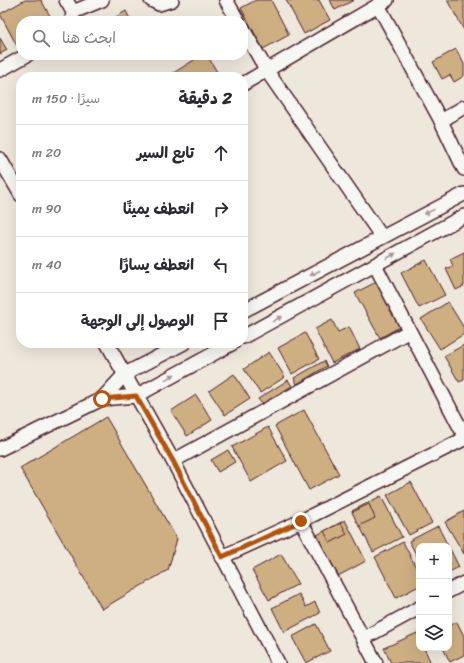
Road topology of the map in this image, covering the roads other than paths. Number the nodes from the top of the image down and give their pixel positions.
1 (66, 0) edge
2 (102, 0) edge
3 (151, 0) edge
4 (172, 0) edge
5 (226, 0) edge
6 (382, 3) edge
7 (72, 16) edge
8 (74, 16) edge
9 (235, 16) edge
10 (248, 38) edge
11 (19, 60) edge
12 (0, 70) edge
13 (267, 71) junction
14 (248, 81) edge
15 (464, 107) edge
16 (441, 121) junction
17 (0, 159) edge
18 (464, 169) edge
19 (16, 186) edge
20 (464, 194) edge
21 (464, 216) edge
22 (382, 237) junction
23 (375, 265) junction
24 (248, 308) edge
25 (408, 332) junction
26 (248, 334) edge
27 (110, 348) edge
28 (175, 348) edge
29 (224, 348) edge
30 (126, 374) junction
31 (136, 396) junction
32 (102, 399) junction
33 (464, 434) edge
34 (464, 439) edge
35 (0, 449) edge
36 (173, 461) junction
37 (301, 521) junction
38 (222, 557) junction
39 (464, 583) edge
40 (452, 589) edge
41 (416, 610) edge
42 (364, 638) junction
43 (278, 663) edge
44 (376, 663) edge

1 - 7 street
2 - 8 street
3 - 4 street
5 - 9 street
6 - 13 street
6 - 16 street
10 - 13 street
11 - 12 street
13 - 14 street
13 - 22 street
15 - 16 street
16 - 18 street
17 - 19 street
20 -> 22 street
23 -> 21 street
22 -> 24 street
23 - 25 street
26 -> 23 street
25 - 33 street
25 - 36 street
27 - 30 street
28 - 30 street
31 -> 29 street
30 - 31 street
30 - 32 street
31 - 32 street
31 - 36 street
32 - 35 street
34 - 37 street
36 - 38 street
37 - 38 street
37 - 42 street
38 - 43 street
39 - 40 street
41 - 42 street
42 - 44 street

